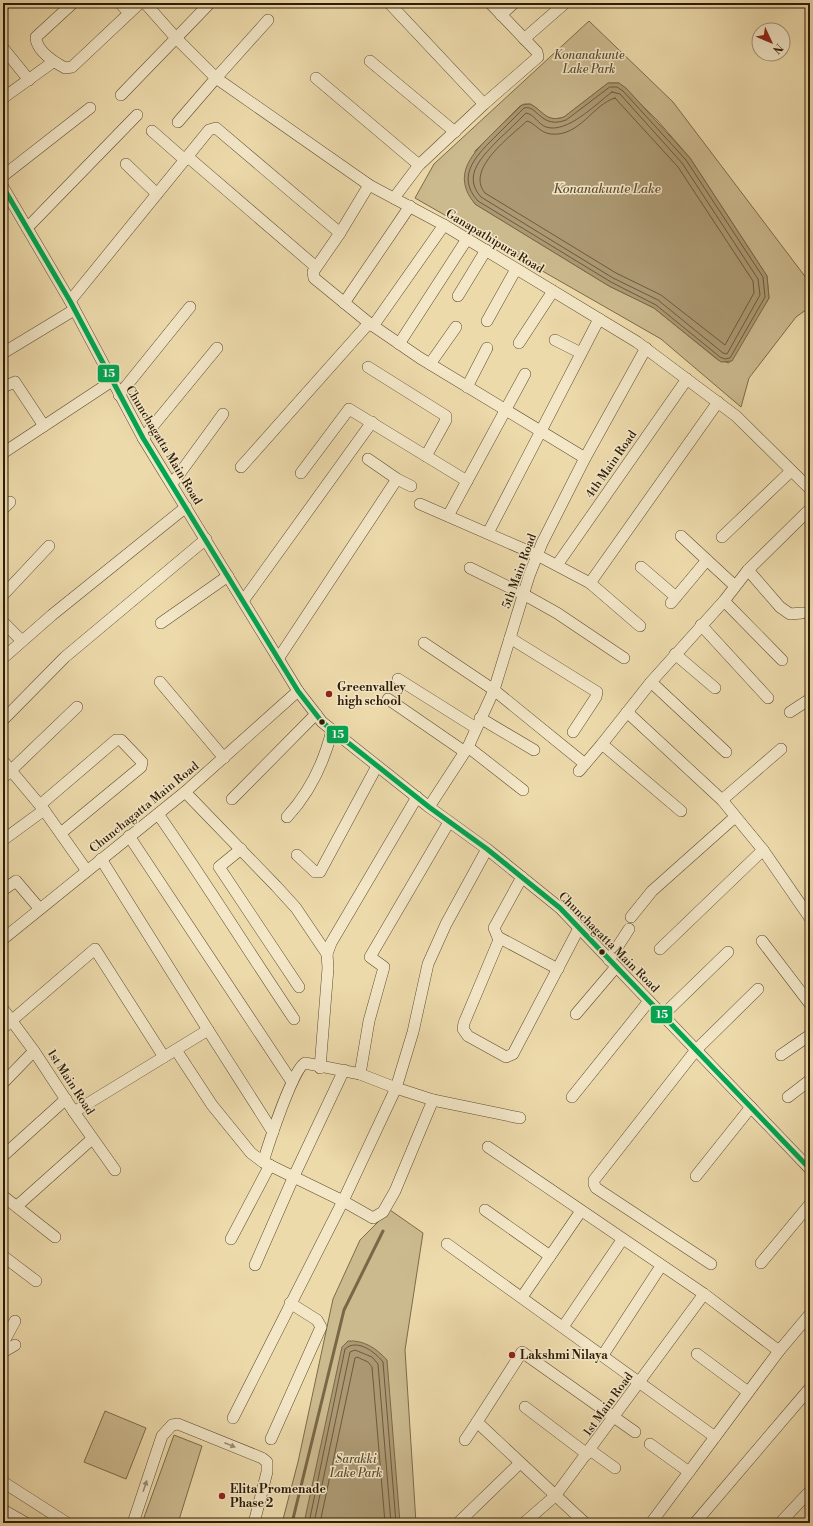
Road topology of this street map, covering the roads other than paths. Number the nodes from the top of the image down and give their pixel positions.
1 (6, 3) edge
2 (73, 3) edge
3 (120, 3) edge
4 (140, 3) edge
5 (145, 3) edge
6 (210, 3) edge
7 (389, 3) edge
8 (490, 3) edge
9 (514, 3) edge
10 (564, 4) edge
11 (3, 6) edge
12 (129, 13) junction
13 (501, 15) junction
14 (268, 20) dead end
15 (176, 38) junction
16 (524, 39) junction
17 (3, 48) edge
18 (370, 61) dead end
19 (53, 62) junction
20 (216, 78) junction
21 (316, 78) dead end
22 (29, 80) junction
23 (3, 84) edge
24 (121, 95) dead end
25 (6, 96) edge
26 (484, 104) junction
27 (90, 108) dead end
28 (137, 115) dead end
29 (178, 122) dead end
30 (152, 131) dead end
31 (455, 132) junction
32 (186, 159) junction
33 (126, 164) dead end
34 (419, 165) junction
35 (3, 176) edge
36 (368, 185) junction
37 (3, 188) edge
38 (158, 194) junction
39 (394, 198) junction
40 (410, 206) junction
41 (444, 225) junction
42 (27, 228) junction
43 (340, 233) junction
44 (466, 239) junction
45 (486, 250) junction
46 (316, 267) junction
47 (516, 269) junction
48 (553, 291) junction
49 (458, 296) dead end
50 (344, 303) junction
51 (72, 306) junction
52 (190, 307) dead end
53 (599, 319) junction
54 (488, 321) dead end
55 (371, 325) junction
56 (456, 327) dead end
57 (555, 340) dead end
58 (519, 343) dead end
59 (398, 344) junction
60 (217, 348) dead end
61 (487, 348) dead end
62 (646, 348) junction
63 (3, 352) edge
64 (581, 353) junction
65 (430, 364) junction
66 (368, 368) dead end
67 (526, 374) dead end
68 (687, 379) junction
69 (112, 381) junction
70 (3, 387) edge
71 (467, 387) junction
72 (119, 395) junction
73 (718, 402) junction
74 (506, 412) junction
75 (223, 414) dead end
76 (372, 422) junction
77 (44, 426) junction
78 (540, 432) junction
79 (143, 438) junction
80 (3, 453) edge
81 (426, 456) junction
82 (585, 458) junction
83 (368, 459) dead end
84 (241, 467) dead end
85 (792, 471) junction
86 (301, 473) dead end
87 (397, 479) junction
88 (467, 481) junction
89 (172, 484) junction
90 (411, 486) dead end
91 (810, 489) edge
92 (420, 504) dead end
93 (186, 507) junction
94 (810, 509) edge
95 (448, 516) junction
96 (488, 533) junction
97 (681, 536) dead end
98 (722, 537) dead end
99 (206, 539) junction
100 (50, 546) dead end
101 (537, 555) junction
102 (708, 560) junction
103 (557, 565) junction
104 (641, 567) dead end
105 (470, 568) dead end
106 (748, 570) junction
107 (228, 576) junction
108 (590, 583) junction
109 (735, 586) junction
110 (3, 594) edge
111 (524, 594) junction
112 (243, 601) junction
113 (724, 601) junction
114 (802, 613) dead end
115 (3, 622) edge
116 (161, 623) dead end
117 (701, 625) junction
118 (640, 626) dead end
119 (510, 638) junction
120 (22, 641) junction
121 (424, 643) dead end
122 (675, 654) junction
123 (3, 658) edge
124 (624, 658) dead end
125 (278, 659) junction
126 (782, 660) dead end
127 (398, 679) dead end
128 (160, 682) dead end
129 (651, 682) junction
130 (716, 688) dead end
131 (494, 690) junction
132 (298, 691) junction
133 (768, 698) dead end
134 (388, 699) dead end
135 (810, 699) edge
136 (77, 707) dead end
137 (627, 712) junction
138 (790, 712) dead end
139 (316, 714) junction
140 (3, 720) edge
141 (478, 723) junction
142 (332, 730) junction
143 (573, 732) dead end
144 (602, 744) junction
145 (781, 749) dead end
146 (467, 750) junction
147 (534, 750) dead end
148 (726, 752) dead end
149 (224, 758) junction
150 (3, 762) edge
151 (377, 766) junction
152 (7, 774) edge
153 (523, 790) dead end
154 (185, 792) junction
155 (417, 797) junction
156 (232, 799) dead end
157 (722, 800) junction
158 (42, 807) junction
159 (429, 807) junction
160 (680, 811) dead end
161 (158, 814) junction
162 (287, 817) dead end
163 (735, 817) junction
164 (449, 822) junction
165 (61, 833) junction
166 (129, 836) junction
167 (3, 840) edge
168 (241, 849) junction
169 (487, 849) junction
170 (763, 850) junction
171 (297, 855) dead end
172 (101, 859) junction
173 (87, 871) junction
174 (522, 877) junction
175 (3, 890) edge
176 (40, 908) junction
177 (631, 917) dead end
178 (810, 918) edge
179 (579, 928) junction
180 (629, 928) dead end
181 (498, 937) junction
182 (3, 939) edge
183 (762, 940) dead end
184 (660, 949) dead end
185 (728, 952) dead end
186 (327, 954) junction
187 (613, 963) junction
188 (558, 969) junction
189 (299, 987) dead end
190 (758, 989) dead end
191 (649, 1002) junction
192 (810, 1004) edge
193 (3, 1009) edge
194 (576, 1014) dead end
195 (663, 1015) junction
196 (294, 1019) dead end
197 (7, 1024) edge
198 (208, 1030) junction
199 (809, 1039) edge
200 (176, 1050) junction
201 (696, 1050) junction
202 (34, 1051) junction
203 (781, 1055) dead end
204 (164, 1057) junction
205 (320, 1068) junction
206 (344, 1070) junction
207 (360, 1074) junction
208 (810, 1080) edge
209 (292, 1082) junction
210 (3, 1083) edge
211 (396, 1088) junction
212 (572, 1096) dead end
213 (788, 1097) dead end
214 (66, 1099) junction
215 (433, 1100) junction
216 (751, 1107) junction
217 (74, 1112) junction
218 (520, 1118) dead end
219 (273, 1132) junction
220 (92, 1139) junction
221 (488, 1147) dead end
222 (3, 1156) edge
223 (266, 1163) junction
224 (810, 1169) edge
225 (115, 1170) dead end
226 (294, 1176) junction
227 (696, 1176) dead end
228 (3, 1196) edge
229 (343, 1201) junction
230 (810, 1204) edge
231 (17, 1206) junction
232 (484, 1210) dead end
233 (581, 1211) junction
234 (55, 1237) dead end
235 (231, 1239) dead end
236 (622, 1240) junction
237 (447, 1244) dead end
238 (3, 1256) edge
239 (550, 1256) junction
240 (761, 1263) dead end
241 (711, 1264) dead end
242 (255, 1265) dead end
243 (661, 1266) junction
244 (36, 1282) dead end
245 (704, 1294) junction
246 (522, 1297) junction
247 (290, 1303) junction
248 (810, 1314) edge
249 (15, 1322) dead end
250 (563, 1327) junction
251 (3, 1343) edge
252 (15, 1345) dead end
253 (779, 1351) junction
254 (3, 1352) edge
255 (697, 1354) dead end
256 (603, 1355) junction
257 (641, 1382) junction
258 (810, 1388) edge
259 (748, 1392) junction
260 (525, 1407) dead end
261 (234, 1418) dead end
262 (614, 1418) junction
263 (477, 1422) junction
264 (635, 1432) dead end
265 (716, 1436) junction
266 (271, 1439) dead end
267 (465, 1440) dead end
268 (650, 1444) dead end
269 (589, 1452) junction
270 (520, 1463) junction
271 (615, 1468) dead end
272 (689, 1472) junction
273 (3, 1482) edge
274 (810, 1491) edge
275 (555, 1496) junction
276 (3, 1510) edge
277 (26, 1523) edge
278 (67, 1523) edge
279 (133, 1523) edge
280 (254, 1523) edge
281 (458, 1523) edge
282 (524, 1523) edge
283 (585, 1523) edge
284 (651, 1523) edge
285 (695, 1523) edge
286 (780, 1523) edge

1 - 11 street
2 - 19 street
3 - 12 street
4 - 12 street
5 - 15 street, Ganapathipura Road
6 - 15 street
7 - 26 street
8 - 13 street
9 - 13 street
10 - 16 street
12 - 19 street
13 - 16 street
14 - 20 street
15 - 20 street, Ganapathipura Road
15 - 24 street
16 - 26 street
17 - 22 street
18 - 31 street
19 - 22 street
20 - 29 street
20 - 36 street, Ganapathipura Road
21 - 34 street
22 - 25 street
23 - 25 street
26 - 31 street
27 - 35 street
28 - 42 street
30 - 32 street
31 - 34 street
32 - 38 street
32 - 43 street
32 - 46 street
33 - 38 street
34 - 39 street
36 - 39 street, Ganapathipura Road
36 - 43 street
37 - 42 street, Chunchagatta Main Road
38 - 51 street
39 - 40 street, Ganapathipura Road
40 - 41 street, Ganapathipura Road
40 - 50 street
41 - 44 street, Ganapathipura Road
41 - 55 street
42 - 51 street, Chunchagatta Main Road
43 - 46 street
44 - 45 street, Ganapathipura Road
44 - 59 street
45 - 47 street, Ganapathipura Road
45 - 49 street
46 - 50 street
47 - 48 street, Ganapathipura Road
47 - 54 street
48 - 53 street, Ganapathipura Road
48 - 58 street
50 - 55 street
51 - 63 street
51 - 69 street, Chunchagatta Main Road
52 - 72 street
53 - 62 street, Ganapathipura Road
53 - 64 street
55 - 59 street
55 - 84 street
56 - 65 street
57 - 64 street
59 - 65 street
60 - 79 street
61 - 71 street
62 - 68 street, Ganapathipura Road
62 - 82 street, 5th Main Road
64 - 78 street
65 - 71 street
66 - 81 street
67 - 74 street
68 - 73 street, Ganapathipura Road
68 - 103 street, 4th Main Road
69 - 72 street, Chunchagatta Main Road
69 - 77 street
70 - 77 street
71 - 74 street
72 - 79 street, Chunchagatta Main Road
73 - 85 street, Ganapathipura Road
73 - 108 street
74 - 78 street
74 - 88 street
75 - 89 street
76 - 81 street
76 - 86 street
76 - 112 street
77 - 80 street
78 - 82 street
78 - 96 street
79 - 89 street, Chunchagatta Main Road
81 - 88 street
82 - 101 street, 5th Main Road
83 - 87 street
85 - 91 street, Ganapathipura Road
85 - 98 street
87 - 90 street
87 - 125 street
88 - 95 street
89 - 93 street, Chunchagatta Main Road
92 - 95 street
93 - 99 street, Chunchagatta Main Road
93 - 120 street
94 - 106 street
95 - 96 street
96 - 101 street
97 - 102 street
99 - 107 street, Chunchagatta Main Road
99 - 140 street
100 - 110 street
101 - 103 street
101 - 111 street, 5th Main Road
102 - 104 street
102 - 109 street
103 - 108 street
105 - 111 street
106 - 109 street
106 - 114 street
107 - 112 street, Chunchagatta Main Road
107 - 116 street
108 - 118 street
109 - 113 street
111 - 119 street, 5th Main Road
111 - 124 street
112 - 125 street, Chunchagatta Main Road
113 - 117 street
113 - 126 street
115 - 120 street
117 - 122 street
117 - 133 street
119 - 131 street, 5th Main Road
119 - 143 street
120 - 123 street
121 - 131 street
122 - 129 street
122 - 130 street
125 - 132 street, Chunchagatta Main Road
127 - 141 street
128 - 149 street
129 - 137 street
129 - 148 street
131 - 141 street, 5th Main Road
131 - 144 street
132 - 139 street, Chunchagatta Main Road
132 - 149 street, Chunchagatta Main Road
134 - 146 street
135 - 138 street
136 - 152 street
137 - 144 street
137 - 157 street
139 - 142 street, Chunchagatta Main Road
139 - 156 street
141 - 146 street, 5th Main Road
141 - 147 street
142 - 151 street, Chunchagatta Main Road
142 - 162 street
144 - 160 street
145 - 157 street
146 - 153 street
146 - 159 street, 5th Main Road
149 - 154 street, Chunchagatta Main Road
150 - 152 street
151 - 155 street, Chunchagatta Main Road
151 - 171 street
152 - 158 street
154 - 161 street, Chunchagatta Main Road
154 - 168 street
155 - 159 street, Chunchagatta Main Road
155 - 186 street
157 - 163 street
158 - 165 street
158 - 165 street
158 - 167 street
159 - 164 street, Chunchagatta Main Road
161 - 166 street, Chunchagatta Main Road
161 - 196 street
163 - 170 street
163 - 177 street
164 - 169 street, Chunchagatta Main Road
164 - 207 street
165 - 173 street
166 - 172 street, Chunchagatta Main Road
166 - 209 street
168 - 186 street
168 - 189 street
169 - 174 street, Chunchagatta Main Road
169 - 211 street
170 - 178 street
170 - 184 street
172 - 173 street, Chunchagatta Main Road
172 - 198 street
173 - 176 street, Chunchagatta Main Road
174 - 179 street, Chunchagatta Main Road
174 - 181 street
175 - 176 street
176 - 182 street, Chunchagatta Main Road
179 - 187 street, Chunchagatta Main Road
179 - 188 street
180 - 187 street
181 - 188 street
181 - 188 street
183 - 192 street
185 - 195 street
186 - 205 street
187 - 191 street, Chunchagatta Main Road
187 - 194 street
190 - 201 street
191 - 195 street, Chunchagatta Main Road
191 - 212 street
193 - 197 street, 1st Main Road
195 - 201 street, Chunchagatta Main Road
197 - 202 street, 1st Main Road
197 - 204 street
198 - 200 street
198 - 219 street
199 - 203 street
200 - 204 street
200 - 223 street
201 - 216 street, Chunchagatta Main Road
201 - 241 street
202 - 210 street
202 - 214 street, 1st Main Road
204 - 217 street
205 - 206 street
205 - 209 street
206 - 207 street
206 - 226 street
207 - 211 street
208 - 213 street
209 - 219 street
211 - 215 street
211 - 229 street
214 - 217 street, 1st Main Road
214 - 222 street
215 - 218 street
215 - 229 street
216 - 224 street, Chunchagatta Main Road
216 - 227 street
217 - 220 street, 1st Main Road
219 - 223 street
220 - 225 street, 1st Main Road
220 - 231 street
221 - 233 street
223 - 226 street
223 - 235 street
226 - 229 street
226 - 242 street
228 - 231 street
229 - 247 street
230 - 240 street
231 - 234 street
232 - 239 street
233 - 236 street
233 - 239 street
236 - 243 street
236 - 250 street
237 - 246 street
238 - 244 street
239 - 246 street
243 - 245 street
243 - 256 street
245 - 253 street
245 - 257 street, 1st Main Road
246 - 250 street
247 - 261 street
247 - 266 street
248 - 253 street
249 - 251 street
250 - 256 street
252 - 254 street
253 - 259 street
255 - 259 street
256 - 257 street
257 - 262 street, 1st Main Road
257 - 265 street
258 - 285 street
259 - 265 street
260 - 269 street
262 - 263 street
262 - 264 street
262 - 269 street, 1st Main Road
263 - 267 street
263 - 270 street
265 - 272 street
268 - 272 street
269 - 271 street
269 - 275 street, 1st Main Road
270 - 275 street
270 - 281 street
272 - 284 street
273 - 278 street
274 - 286 street
275 - 282 street, 1st Main Road
275 - 283 street
276 - 277 street
279 -> 280 street

